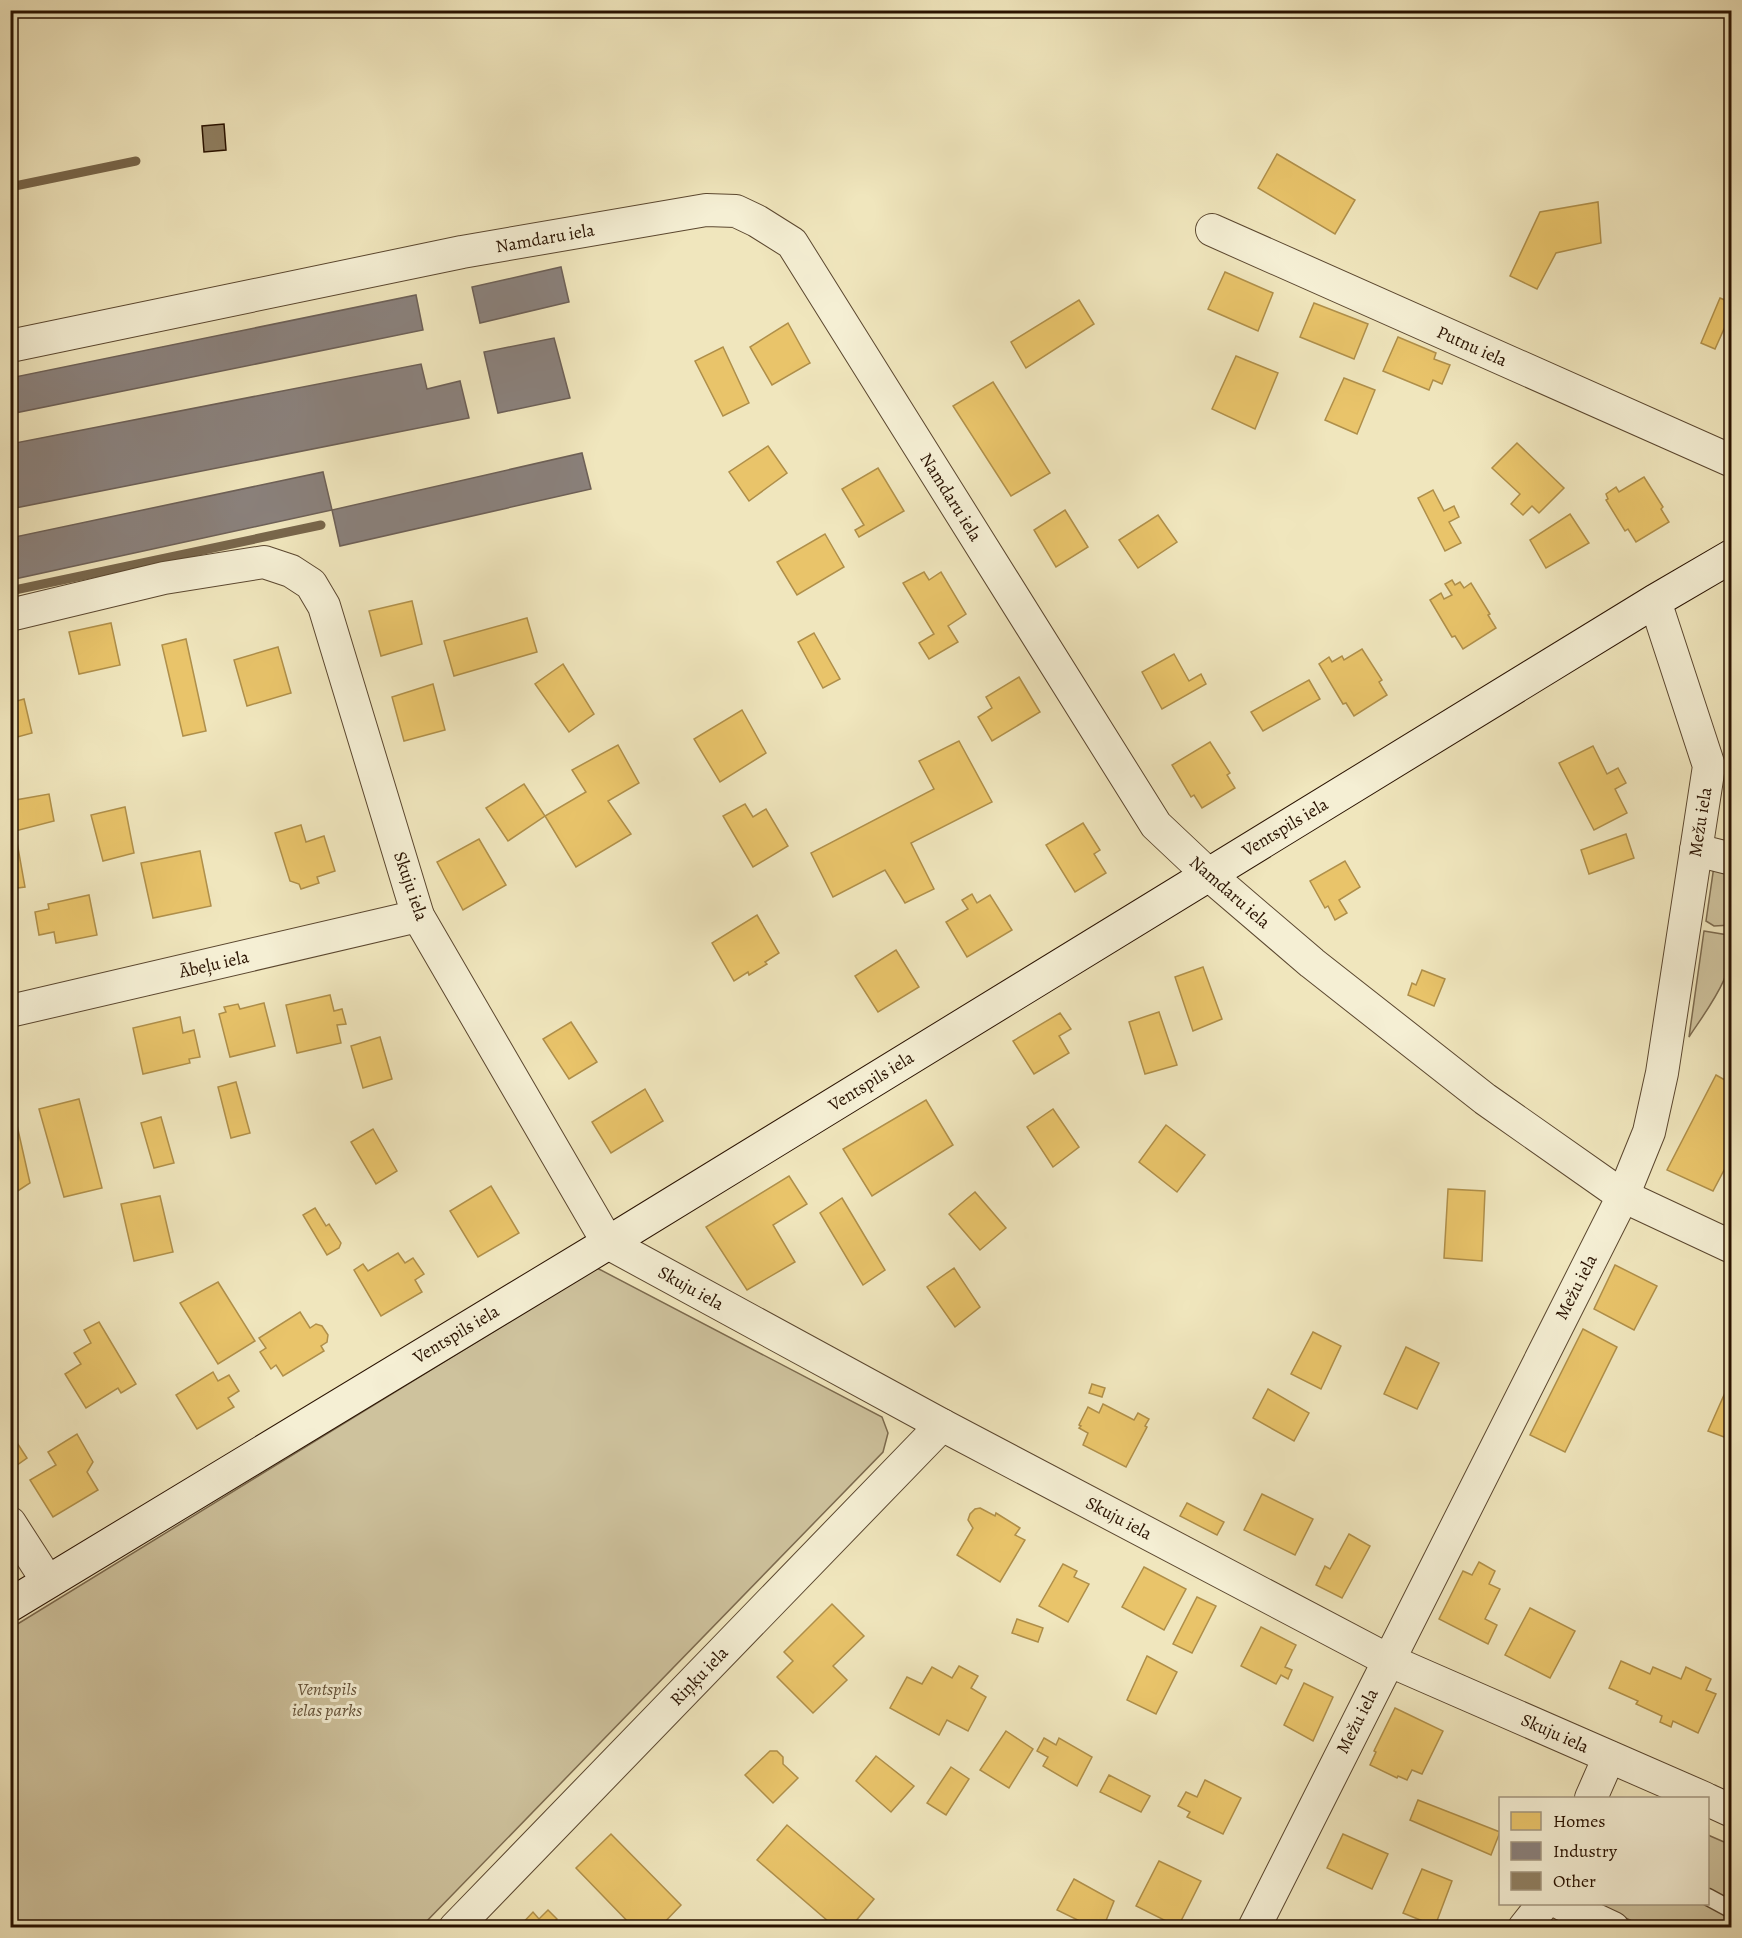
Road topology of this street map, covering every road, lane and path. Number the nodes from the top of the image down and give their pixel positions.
1 (1212, 230) dead end
2 (10, 346) edge
3 (1731, 461) edge
4 (1731, 556) edge
5 (1655, 601) junction
6 (10, 615) edge
7 (1696, 850) junction
8 (1731, 859) edge
9 (1208, 874) junction
10 (418, 916) junction
11 (10, 1011) edge
12 (1623, 1196) junction
13 (608, 1243) junction
14 (1731, 1247) edge
15 (942, 1425) junction
16 (10, 1523) edge
17 (48, 1582) junction
18 (10, 1605) edge
19 (1388, 1660) junction
20 (1609, 1757) junction
21 (1591, 1797) edge
22 (1701, 1797) edge
23 (1709, 1800) edge
24 (1731, 1811) edge
25 (1709, 1898) edge
26 (1542, 1905) edge
27 (1565, 1905) edge
28 (1731, 1910) edge
29 (455, 1928) edge
30 (1254, 1928) edge
31 (1524, 1928) edge
32 (1612, 1928) edge

1 - 3 street, Putnu iela
2 - 9 street, Namdaru iela
4 - 5 street, Ventspils iela
5 - 7 street, Mežu iela
5 - 9 street, Ventspils iela
6 - 10 street, Skuju iela
7 - 8 street
7 - 12 street, Mežu iela
9 - 12 street, Namdaru iela
9 - 13 street, Ventspils iela
10 - 11 street, Ābeļu iela
10 - 13 street, Skuju iela
12 - 14 street, Namdaru iela
12 - 19 street, Mežu iela
13 - 15 street, Skuju iela
13 - 17 street, Ventspils iela
15 - 19 street, Skuju iela
15 - 29 street, Riņķu iela
16 - 17 street
17 - 18 street, Ventspils iela
19 - 20 street, Skuju iela
19 - 30 street, Mežu iela
20 - 21 street
20 - 22 street, Skuju iela
23 - 24 street, Skuju iela
25 - 28 lane
26 - 31 street
27 - 32 street

